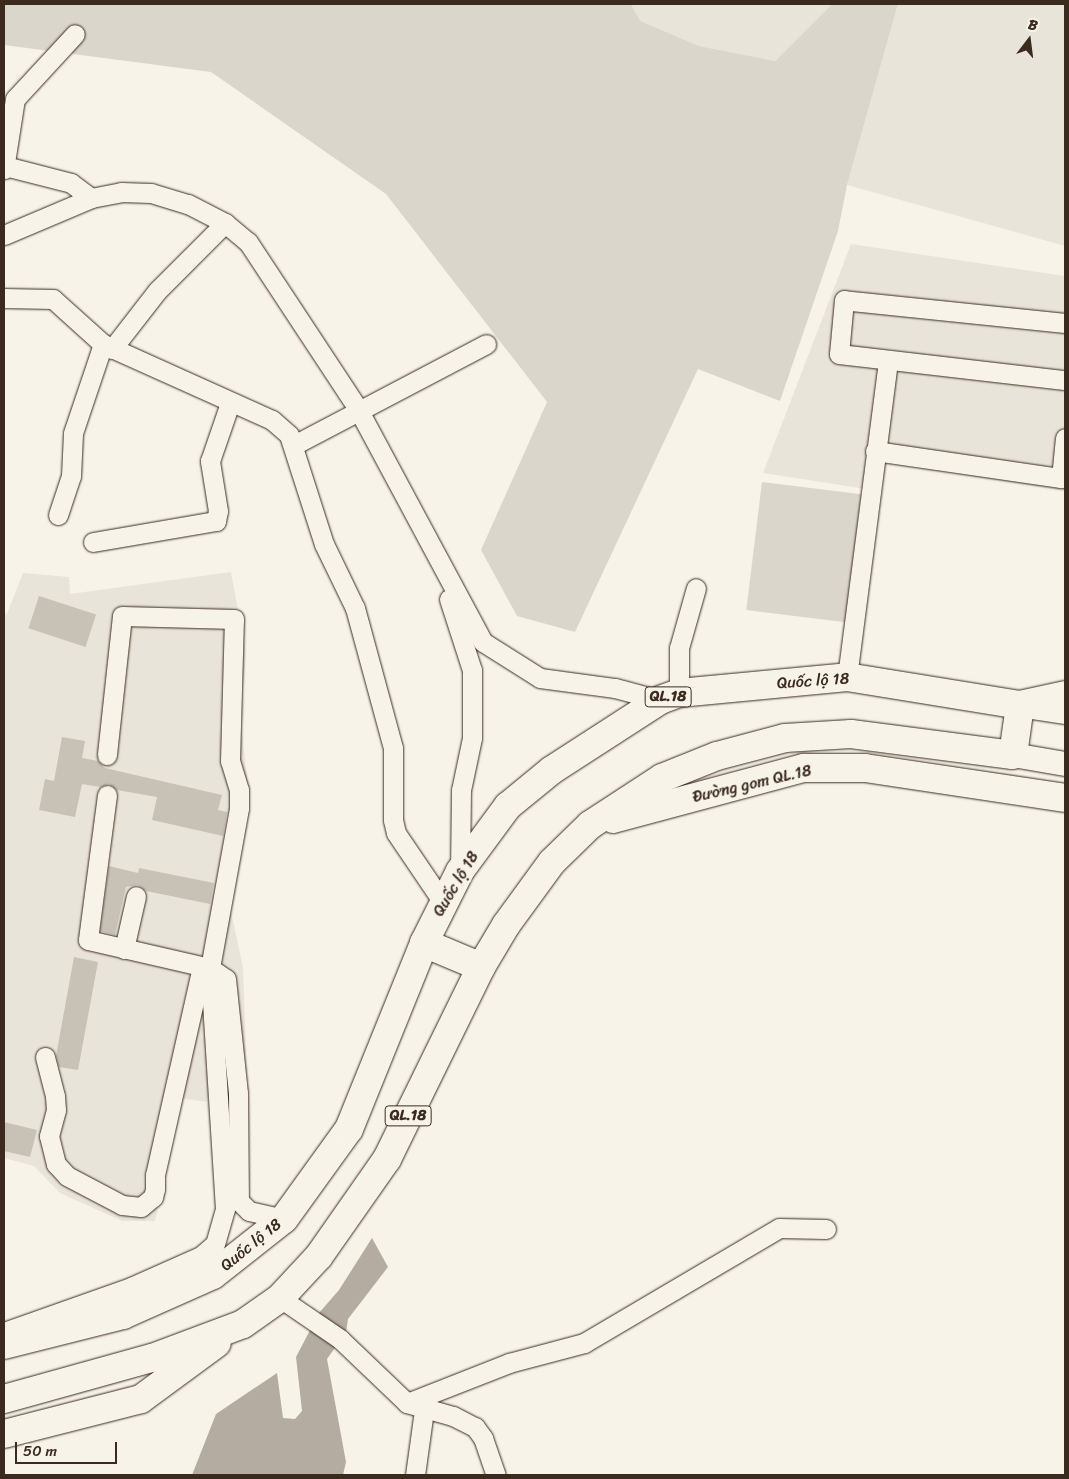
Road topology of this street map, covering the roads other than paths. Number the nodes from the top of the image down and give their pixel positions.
1 (75, 34) dead end
2 (4, 168) edge
3 (91, 198) junction
4 (226, 224) junction
5 (4, 236) edge
6 (4, 298) edge
7 (1065, 324) edge
8 (486, 344) dead end
9 (107, 347) junction
10 (888, 361) junction
11 (1065, 380) edge
12 (230, 403) junction
13 (358, 409) junction
14 (1065, 438) edge
15 (294, 445) junction
16 (875, 451) junction
17 (58, 515) dead end
18 (93, 542) dead end
19 (440, 567) junction
20 (696, 588) dead end
21 (847, 676) junction
22 (1065, 695) edge
23 (669, 697) junction
24 (1020, 705) junction
25 (1065, 712) edge
26 (107, 755) dead end
27 (1013, 755) junction
28 (1065, 764) edge
29 (107, 795) dead end
30 (1065, 798) edge
31 (590, 825) junction
32 (460, 871) junction
33 (136, 896) dead end
34 (442, 901) junction
35 (424, 943) junction
36 (124, 949) junction
37 (206, 967) junction
38 (481, 968) junction
39 (45, 1057) dead end
40 (284, 1219) junction
41 (826, 1229) dead end
42 (280, 1298) junction
43 (243, 1324) junction
44 (4, 1332) edge
45 (4, 1345) edge
46 (4, 1399) edge
47 (416, 1406) junction
48 (4, 1434) edge
49 (416, 1475) edge
50 (496, 1475) edge

1 - 2 street
2 - 3 street
3 - 4 street
3 - 5 street
4 - 9 street
4 - 13 street
6 - 9 street
7 - 10 street
8 - 13 street
9 - 12 street
9 - 17 street
10 - 11 street
10 - 16 street
12 - 15 street
12 - 18 street
13 - 15 street
13 - 19 street
14 - 16 street
15 - 34 street
16 - 21 street
19 - 23 street
19 - 32 street
20 - 23 street
21 - 23 highway, Quốc lộ 18 / QL.18
21 - 24 highway, Quốc lộ 18 / QL.18
22 - 24 highway
23 - 32 highway, Quốc lộ 18 / QL.18
24 - 25 main road, Quốc lộ 18 / QL.18
24 - 27 highway
26 - 37 street
27 - 28 main road, QL.18
27 - 31 highway, QL.18
29 - 36 street
30 - 31 highway, Đường gom QL.18
31 - 38 highway, QL.18
32 - 34 highway, Quốc lộ 18 / QL.18
33 - 36 street
34 - 35 highway, Quốc lộ 18 / QL.18
35 - 38 highway
35 - 40 highway, Quốc lộ 18 / QL.18
36 - 37 street
37 - 39 street
37 - 40 street
37 - 44 street
38 - 42 highway, QL.18
40 - 45 highway, Quốc lộ 18 / QL.18
41 - 47 street
42 - 43 highway, QL.18
42 - 47 street
43 - 46 highway, QL.18
43 - 48 highway
47 - 49 street
47 - 50 street

